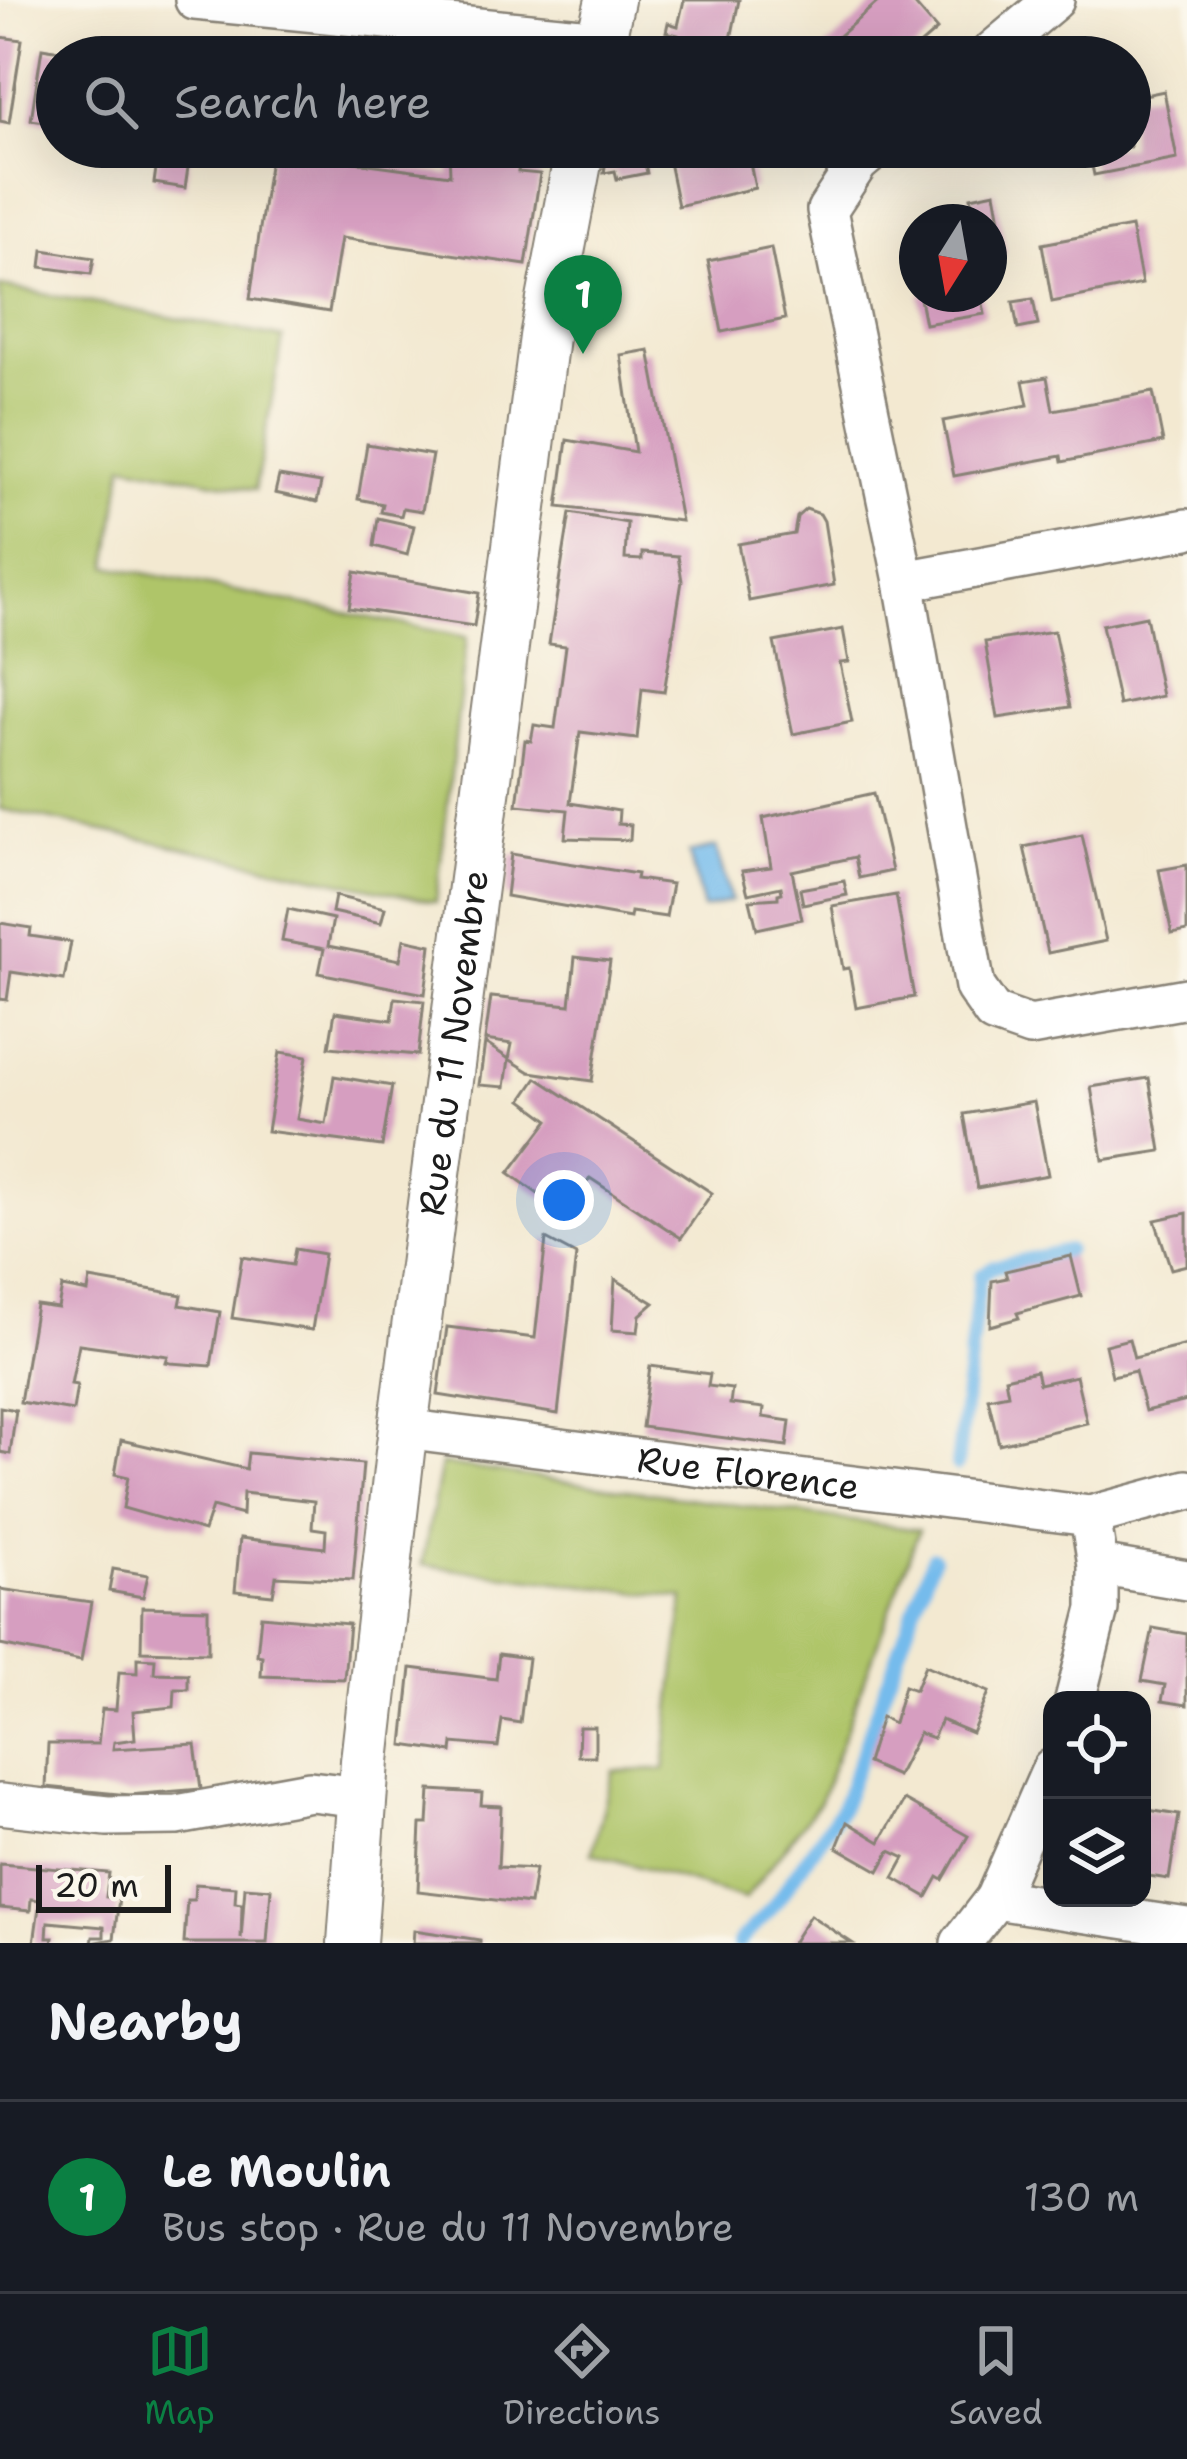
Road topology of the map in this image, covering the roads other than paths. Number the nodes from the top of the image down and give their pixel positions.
1 (195, 0) edge
2 (1054, 0) edge
3 (603, 32) edge
4 (1011, 36) edge
5 (576, 168) edge
6 (854, 168) edge
7 (1187, 529) edge
8 (904, 581) junction
9 (1187, 998) edge
10 (404, 1429) junction
11 (1187, 1490) edge
12 (1090, 1516) junction
13 (1098, 1565) junction
14 (1187, 1580) edge
15 (1077, 1691) edge
16 (1043, 1789) edge
17 (362, 1797) junction
18 (0, 1804) edge
19 (994, 1899) junction
20 (1187, 1928) edge
21 (352, 1943) edge
22 (961, 1943) edge

1 - 3 street
2 - 4 street
5 - 10 street, Rue du 11 Novembre
6 - 8 street
7 - 8 street
8 - 9 street
10 - 12 street, Rue Florence
10 - 17 street, Rue du 11 Novembre
11 - 12 street
12 - 13 street
13 - 14 street
13 - 15 street
16 - 19 street
17 - 18 street
17 - 21 street, Rue du 11 Novembre
19 - 20 street
19 - 22 street

